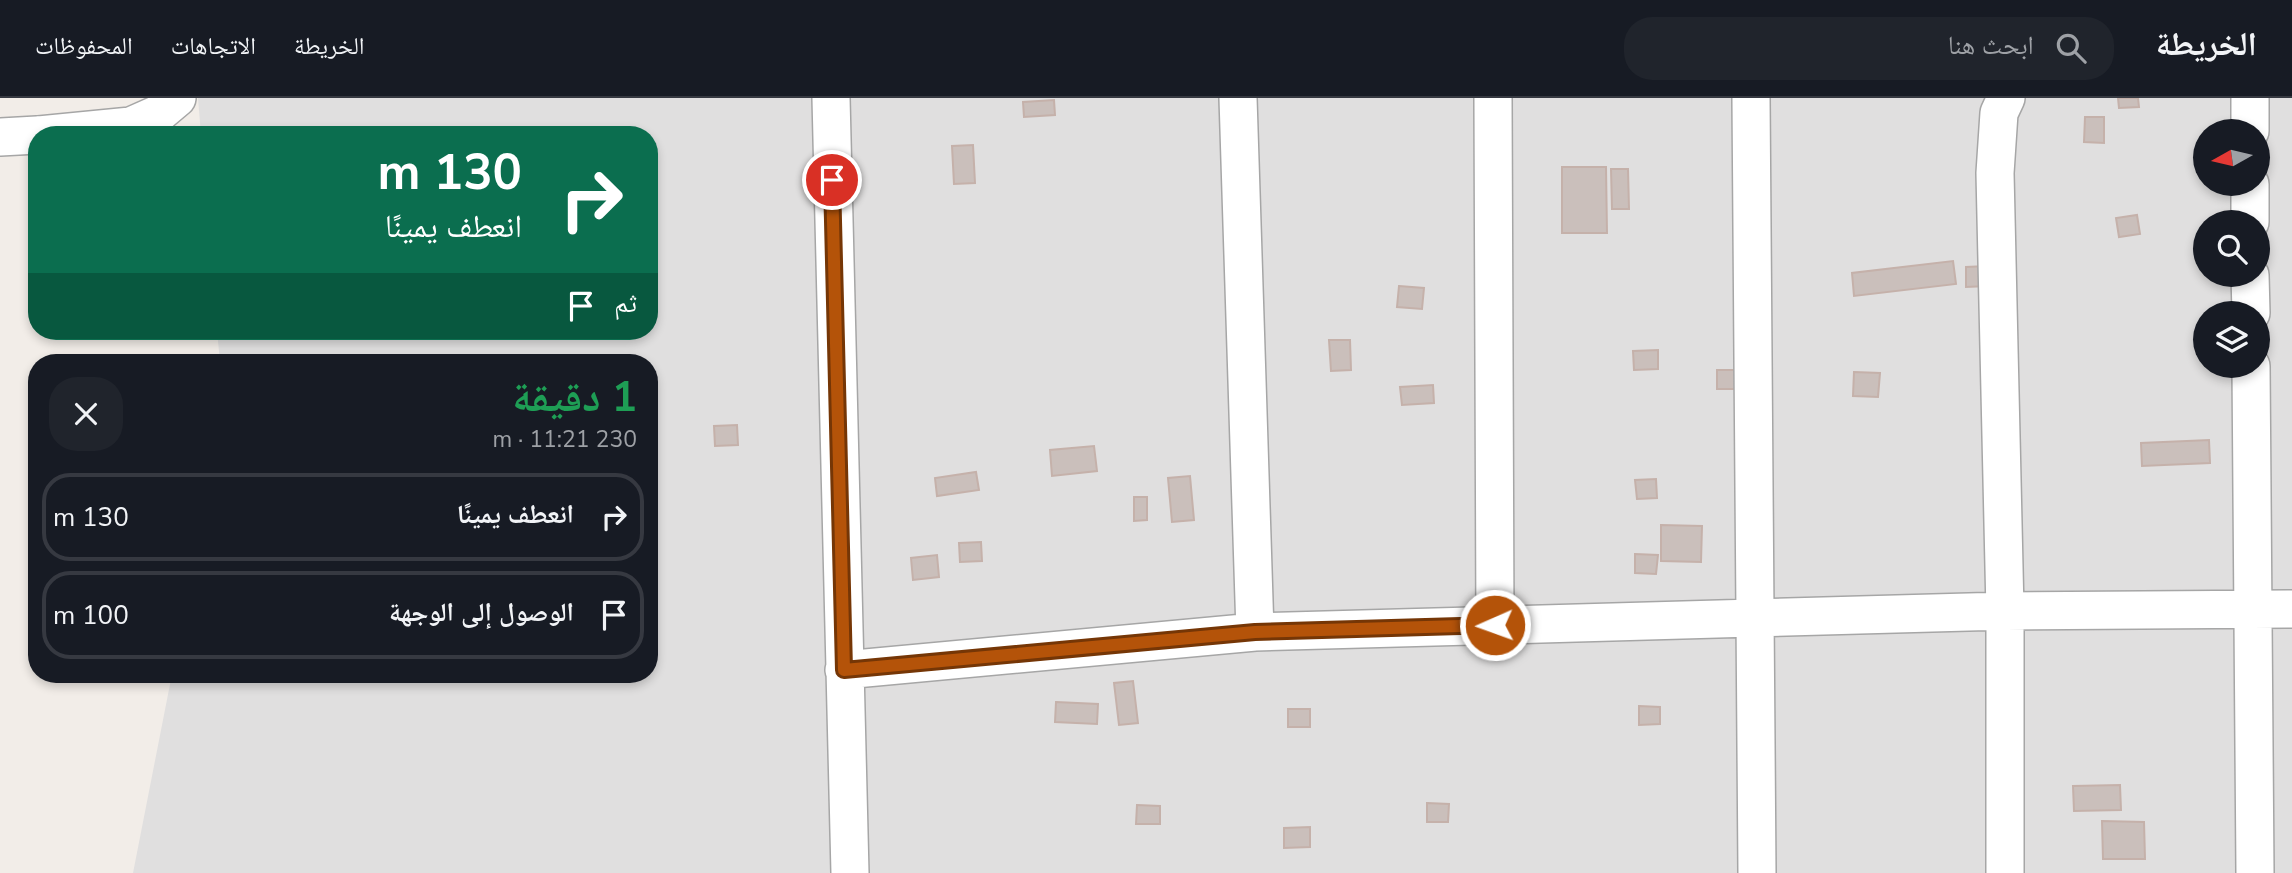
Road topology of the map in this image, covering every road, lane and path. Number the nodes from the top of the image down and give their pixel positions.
1 (177, 98) edge
2 (831, 98) edge
3 (1238, 98) edge
4 (1493, 98) edge
5 (1751, 98) edge
6 (2006, 98) edge
7 (2250, 98) edge
8 (2250, 119) edge
9 (131, 126) edge
10 (28, 136) edge
11 (0, 137) edge
12 (2251, 378) edge
13 (2252, 610) junction
14 (2292, 610) edge
15 (2004, 611) junction
16 (1755, 618) junction
17 (1495, 625) junction
18 (1255, 632) junction
19 (844, 670) junction
20 (850, 873) edge
21 (1757, 873) edge
22 (2005, 873) edge
23 (2255, 873) edge

1 - 9 street
2 - 19 street
3 - 18 street
4 - 17 street
5 - 16 street
6 - 15 street
7 - 8 street
10 - 11 street
12 - 13 street
13 - 14 street
13 - 15 street
13 - 23 street
15 - 16 street
15 - 22 street
16 - 17 street
16 - 21 street
17 - 18 street
18 - 19 street
19 - 20 street

